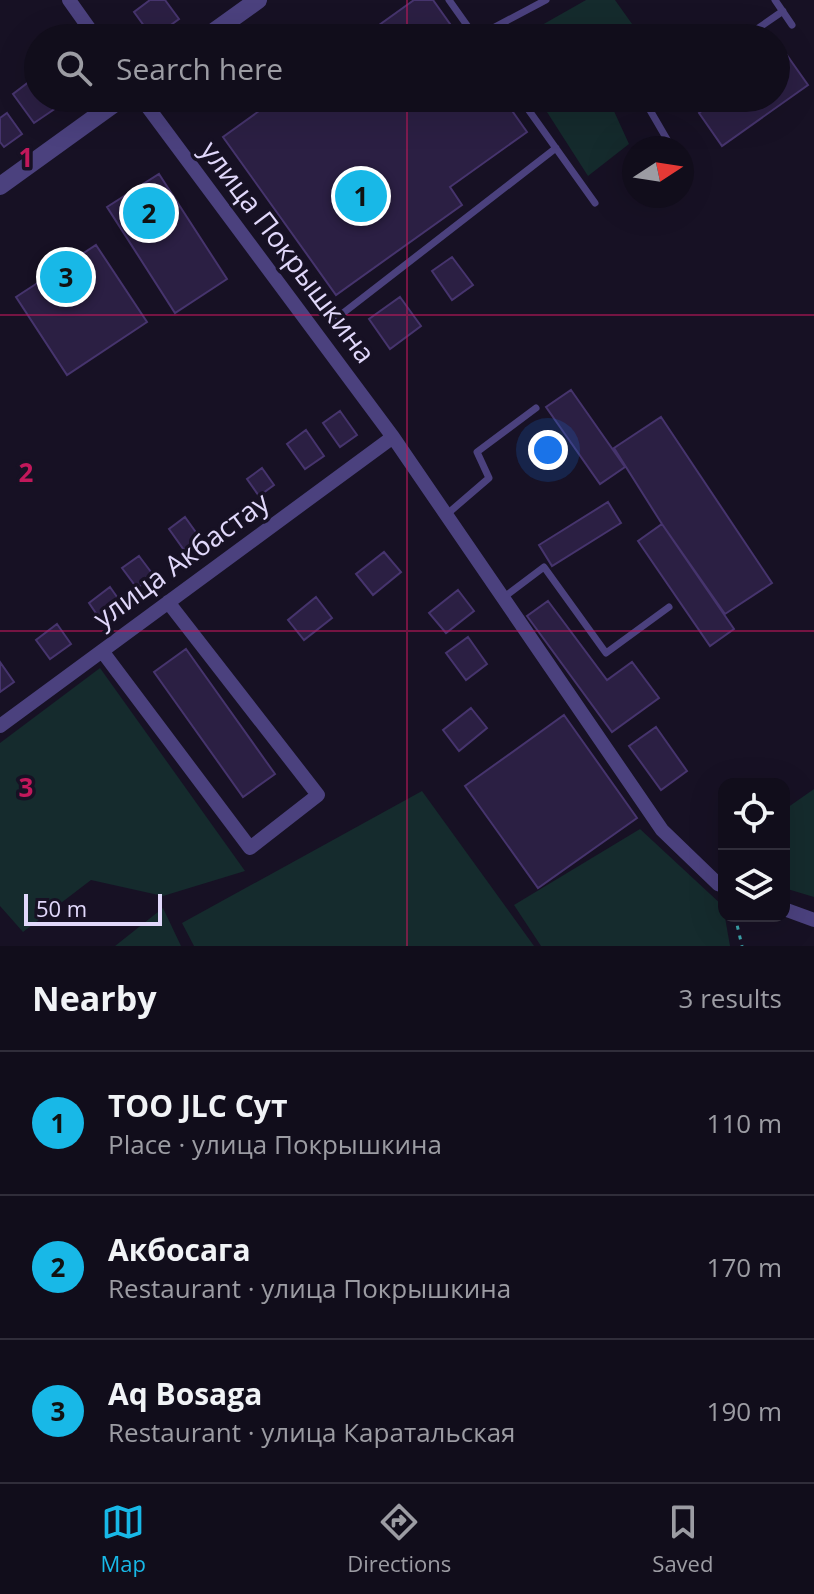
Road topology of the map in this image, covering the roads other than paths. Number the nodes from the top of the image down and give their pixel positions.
1 (69, 0) edge
2 (258, 0) edge
3 (449, 0) edge
4 (546, 0) edge
5 (775, 0) edge
6 (783, 11) junction
7 (86, 24) edge
8 (225, 24) edge
9 (466, 24) edge
10 (502, 24) edge
11 (764, 24) edge
12 (792, 25) dead end
13 (103, 112) edge
14 (151, 112) edge
15 (530, 112) edge
16 (651, 112) edge
17 (665, 136) edge
18 (556, 148) junction
19 (0, 186) edge
20 (595, 203) dead end
21 (338, 317) dead end
22 (536, 408) dead end
23 (393, 437) junction
24 (446, 515) junction
25 (503, 598) junction
26 (168, 602) junction
27 (669, 607) dead end
28 (102, 651) junction
29 (0, 726) edge
30 (718, 884) edge
31 (790, 911) edge
32 (814, 920) edge

1 - 7 street
2 - 8 street
3 - 9 lane
4 - 10 lane
5 - 6 lane
6 - 11 lane
6 - 12 lane
13 - 19 street
14 - 23 street, улица Покрышкина
15 - 18 lane
16 - 17 lane
18 - 20 lane
18 - 21 lane
22 - 24 lane
23 - 24 street, улица Покрышкина
23 - 26 street, улица Акбастау
24 - 25 street, улица Покрышкина
25 - 27 lane
25 - 30 street, улица Покрышкина
26 - 28 street, улица Акбастау
26 - 28 street
28 - 29 street, улица Акбастау
31 - 32 street

